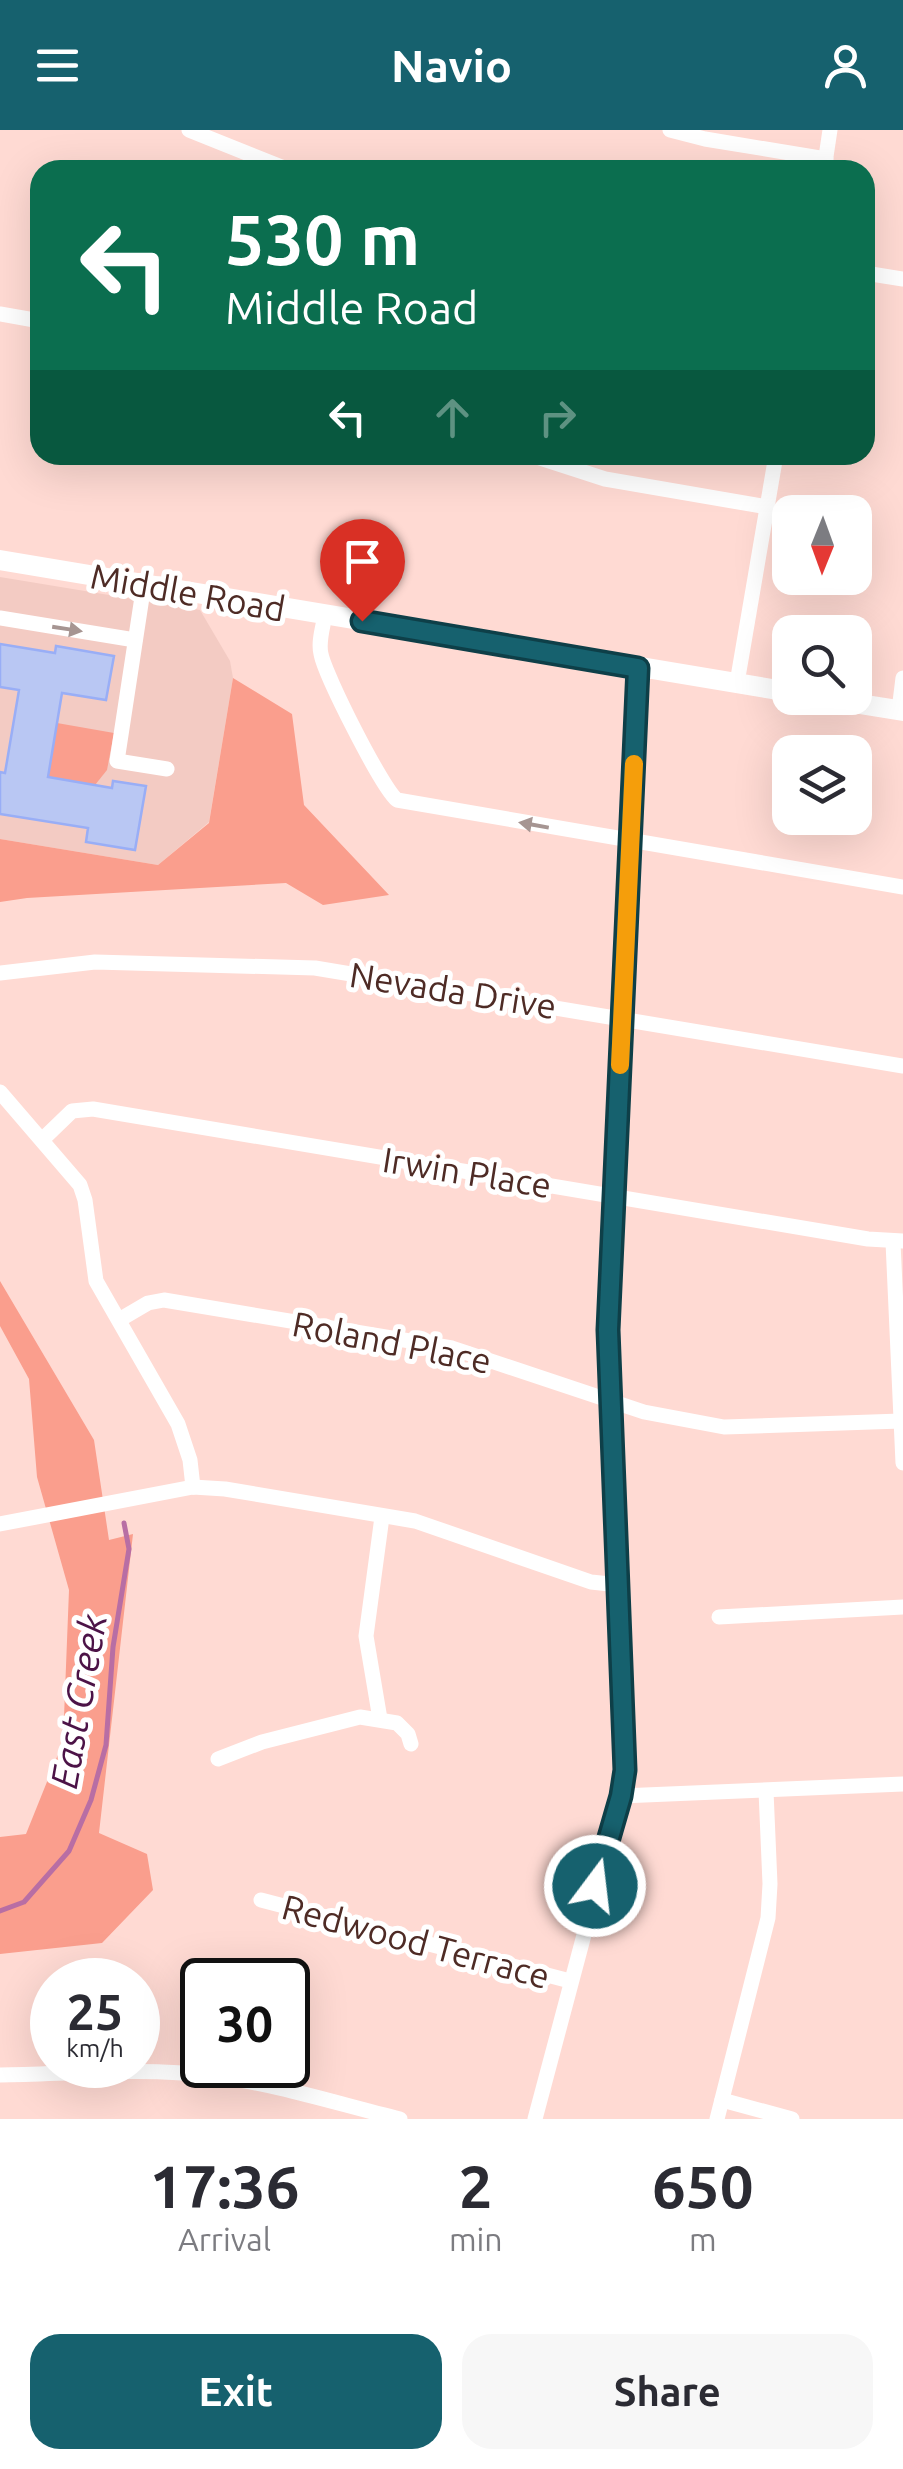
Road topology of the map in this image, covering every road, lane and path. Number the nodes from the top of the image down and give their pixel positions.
1 (189, 130) edge
2 (670, 130) edge
3 (830, 130) edge
4 (264, 160) edge
5 (802, 160) edge
6 (826, 160) edge
7 (875, 275) edge
8 (903, 279) edge
9 (0, 314) edge
10 (30, 319) edge
11 (561, 465) edge
12 (774, 465) edge
13 (767, 508) junction
14 (0, 560) edge
15 (144, 584) junction
16 (325, 615) junction
17 (0, 618) edge
18 (135, 640) junction
19 (638, 668) junction
20 (903, 678) edge
21 (737, 683) junction
22 (772, 689) edge
23 (872, 706) edge
24 (901, 711) edge
25 (166, 769) dead end
26 (631, 841) junction
27 (903, 887) edge
28 (0, 974) edge
29 (622, 1018) junction
30 (903, 1066) edge
31 (0, 1092) edge
32 (42, 1140) junction
33 (614, 1196) junction
34 (898, 1241) edge
35 (119, 1320) junction
36 (610, 1401) junction
37 (901, 1421) edge
38 (903, 1464) edge
39 (193, 1488) junction
40 (382, 1517) junction
41 (0, 1524) edge
42 (619, 1585) junction
43 (903, 1608) edge
44 (720, 1617) dead end
45 (380, 1719) junction
46 (411, 1744) dead end
47 (218, 1759) dead end
48 (903, 1784) edge
49 (766, 1791) junction
50 (621, 1796) junction
51 (261, 1900) dead end
52 (570, 1981) junction
53 (0, 2075) edge
54 (722, 2100) junction
55 (354, 2114) edge
56 (400, 2119) edge
57 (535, 2119) edge
58 (717, 2119) edge
59 (792, 2119) edge

1 - 4 street
2 - 5 street
3 - 6 street
7 - 8 street
9 - 10 street
11 - 13 street
12 - 13 street
13 - 21 street
14 - 15 main road, Middle Road
15 - 16 main road, Middle Road
15 - 18 street
16 - 19 main road, Middle Road
26 -> 16 street
17 -> 18 street
18 - 25 street
19 - 21 main road, Middle Road
19 - 26 street
20 - 24 street
21 - 22 main road, Middle Road
23 - 24 main road
26 - 27 street
26 - 29 street
28 - 29 street, Nevada Drive
29 - 30 street, Nevada Drive
29 - 33 street
31 - 32 street
32 - 33 street, Irwin Place
32 - 35 street
33 - 34 street, Irwin Place
33 - 36 street
34 - 37 street
35 - 36 street, Roland Place
35 - 39 street
36 - 37 street, Roland Place
36 - 42 street
37 - 38 street
39 - 40 street
39 - 41 street
40 - 42 street
40 - 45 street
42 - 50 street
43 - 44 street
45 - 46 street
45 - 47 street
48 - 49 street
49 - 50 street
49 - 54 street
50 - 52 street
51 - 52 street, Redwood Terrace
52 - 57 street
53 - 55 street
54 - 58 street
54 - 59 street
55 - 56 street

